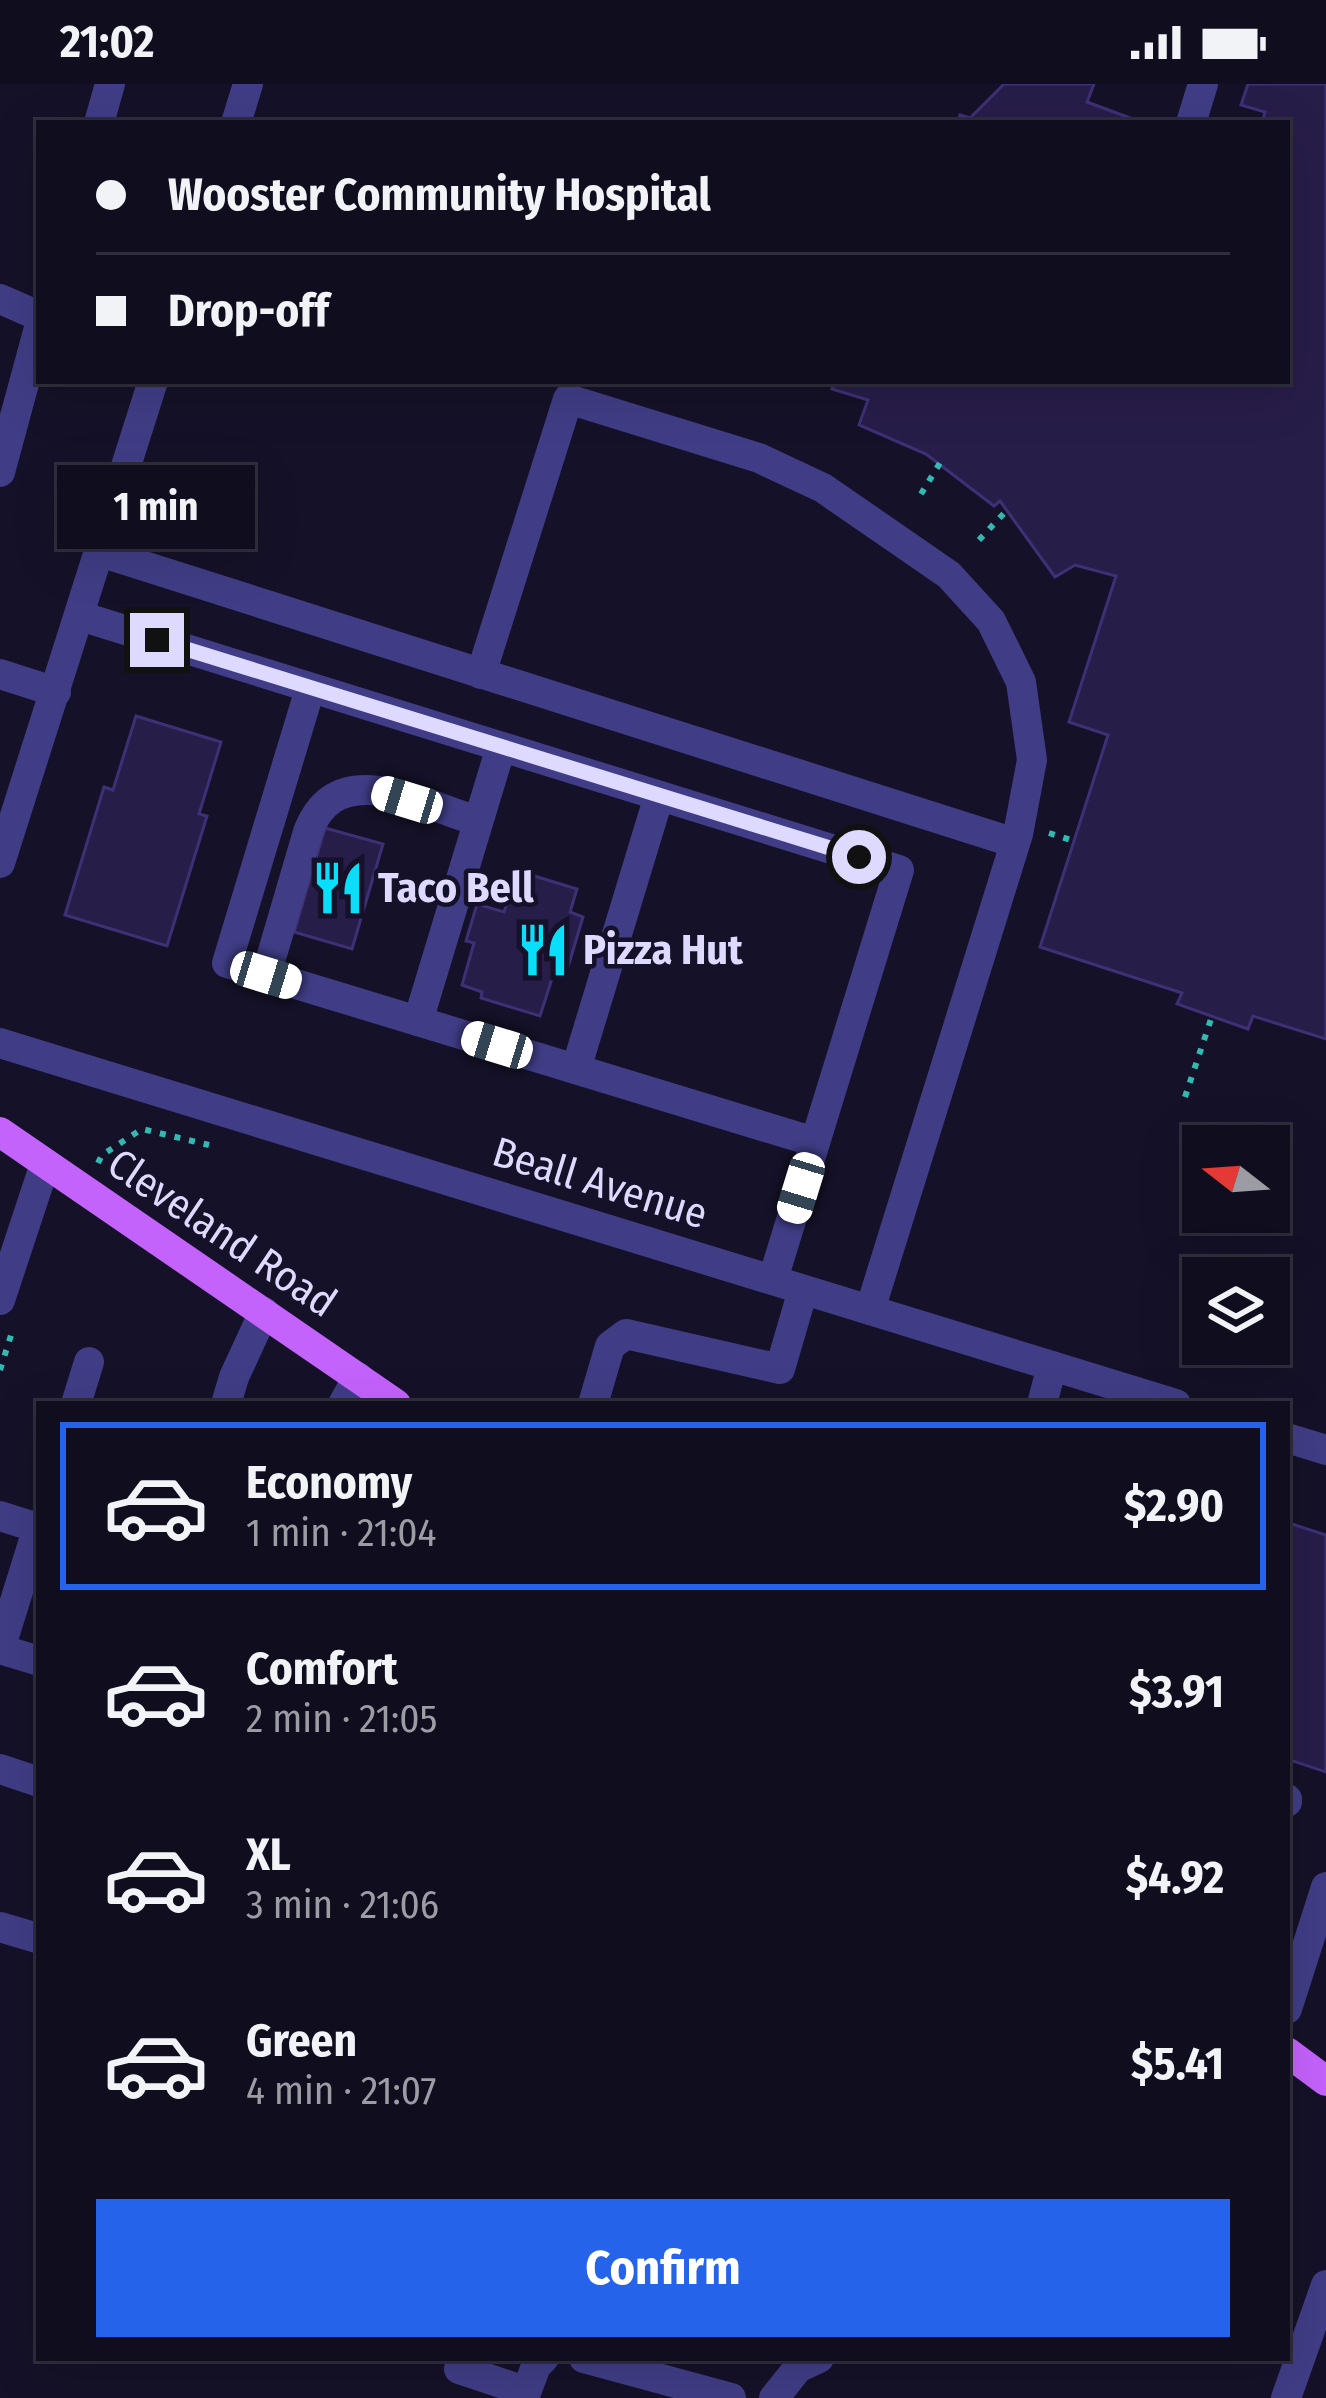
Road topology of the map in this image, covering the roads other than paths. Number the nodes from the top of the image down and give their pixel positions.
1 (110, 84) edge
2 (248, 84) edge
3 (1203, 84) edge
4 (100, 120) edge
5 (237, 120) edge
6 (1192, 120) edge
7 (0, 299) edge
8 (36, 315) edge
9 (36, 339) edge
10 (152, 384) edge
11 (0, 472) edge
12 (100, 552) junction
13 (80, 616) junction
14 (0, 674) edge
15 (481, 674) junction
16 (310, 689) junction
17 (56, 692) junction
18 (501, 747) junction
19 (658, 796) junction
20 (478, 820) junction
21 (1029, 837) junction
22 (0, 863) edge
23 (266, 975) junction
24 (418, 1021) junction
25 (0, 1043) edge
26 (576, 1069) junction
27 (0, 1132) edge
28 (815, 1142) junction
29 (45, 1164) junction
30 (773, 1280) junction
31 (803, 1290) junction
32 (8, 1310) edge
33 (870, 1310) junction
34 (264, 1312) junction
35 (88, 1362) dead end
36 (1052, 1366) junction
37 (351, 1390) edge
38 (77, 1401) edge
39 (227, 1401) edge
40 (386, 1401) edge
41 (594, 1401) edge
42 (1043, 1401) edge
43 (1160, 1401) edge
44 (0, 1516) edge
45 (36, 1525) edge
46 (34, 1560) edge
47 (0, 1649) edge
48 (36, 1660) edge
49 (0, 1769) edge
50 (36, 1781) edge
51 (1326, 1887) edge
52 (0, 1927) edge
53 (36, 1938) edge
54 (1290, 1999) edge
55 (1290, 2054) edge
56 (1326, 2081) edge
57 (1326, 2285) edge
58 (541, 2361) edge
59 (595, 2361) edge
60 (813, 2361) edge
61 (457, 2375) edge
62 (524, 2394) edge
63 (731, 2398) edge
64 (774, 2398) edge
65 (1286, 2398) edge

1 - 4 street
2 - 5 street
3 - 6 street
7 - 8 street
9 - 11 street
10 - 12 street
12 - 13 street
12 - 15 street
13 - 16 street
13 - 17 street
14 - 17 street
15 - 21 street
15 - 21 street
16 - 18 street
16 - 23 street
17 - 22 street
18 - 19 street
18 - 20 street
19 - 26 street
19 - 28 street
20 - 23 street
20 - 24 street
21 - 33 street
23 - 24 street
24 - 26 street
25 - 30 street, Beall Avenue
26 - 28 street
27 - 29 main road, Cleveland Road
28 - 30 street
29 - 32 street
29 - 34 main road, Cleveland Road
30 - 31 street, Beall Avenue
31 - 33 street, Beall Avenue
31 - 41 street
33 - 36 street, Beall Avenue
34 - 37 main road, Cleveland Road
34 - 39 street
35 - 38 street
36 - 42 street
36 - 43 street, Beall Avenue
37 - 40 main road, Cleveland Road
44 - 45 street
46 - 47 street
47 - 48 street
49 - 50 street
51 - 54 street
52 - 53 street
55 - 56 main road
57 - 65 street
58 - 62 street
59 - 63 street
60 - 64 street
61 - 62 street

